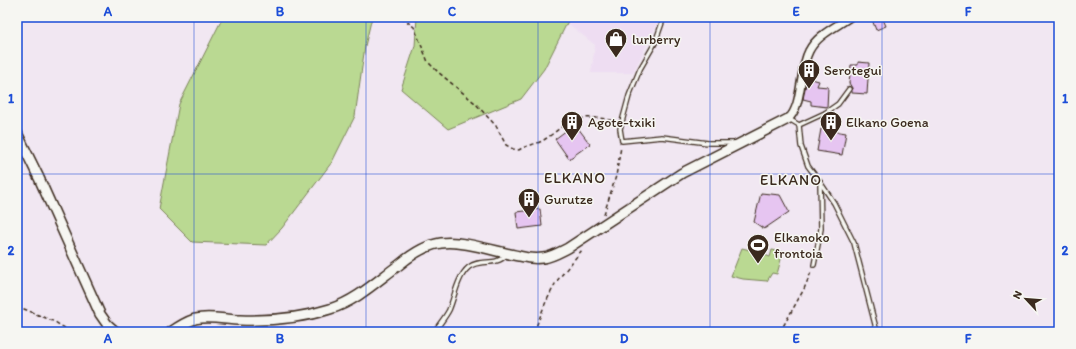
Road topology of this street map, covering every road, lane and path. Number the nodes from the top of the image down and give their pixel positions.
1 (402, 17) edge
2 (664, 17) edge
3 (850, 17) edge
4 (849, 89) dead end
5 (825, 113) junction
6 (788, 119) junction
7 (621, 124) junction
8 (833, 125) dead end
9 (799, 126) junction
10 (17, 133) edge
11 (622, 141) junction
12 (743, 142) junction
13 (820, 182) junction
14 (595, 230) junction
15 (583, 248) dead end
16 (507, 254) junction
17 (814, 265) joint
18 (17, 306) edge
19 (437, 328) dead end
20 (71, 332) edge
21 (116, 332) edge
22 (171, 332) edge
23 (534, 332) edge
24 (780, 332) edge
25 (877, 332) edge

1 - 7 path
2 - 7 lane
3 - 6 street
4 - 5 lane
5 - 8 lane
5 - 9 lane
6 - 9 lane
6 - 12 street
7 - 11 lane
9 - 13 lane
10 - 21 street
11 - 12 lane
11 - 14 path
12 - 14 street
13 - 17 lane
13 - 25 lane
14 - 16 street
15 - 23 path
16 - 19 lane
16 - 22 street
17 - 24 path
18 - 20 path

